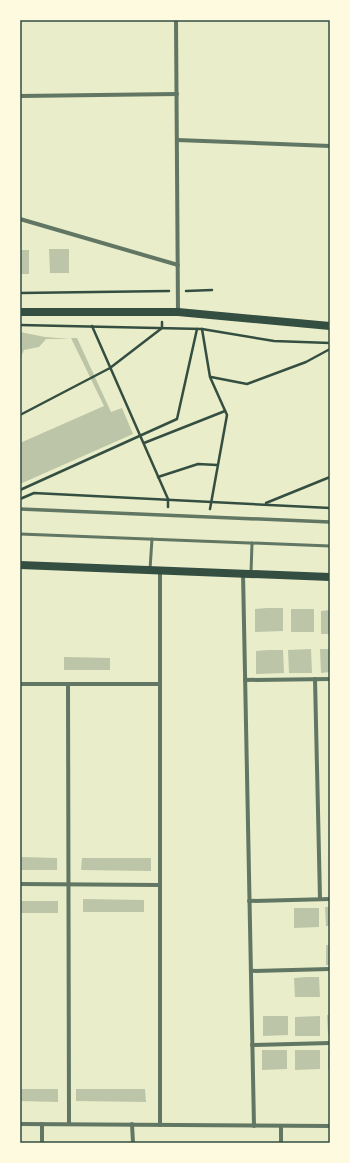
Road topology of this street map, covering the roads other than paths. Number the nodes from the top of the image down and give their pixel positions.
1 (176, 20) edge
2 (177, 94) junction
3 (20, 96) edge
4 (177, 140) junction
5 (330, 146) edge
6 (20, 219) edge
7 (178, 265) junction
8 (20, 312) edge
9 (178, 312) junction
10 (330, 326) edge
11 (20, 509) edge
12 (330, 522) edge
13 (20, 534) edge
14 (152, 539) junction
15 (252, 543) junction
16 (330, 546) edge
17 (20, 565) edge
18 (150, 570) junction
19 (160, 570) junction
20 (247, 573) junction
21 (330, 577) edge
22 (316, 679) junction
23 (330, 679) edge
24 (245, 680) junction
25 (20, 684) edge
26 (68, 684) junction
27 (160, 684) junction
28 (20, 884) edge
29 (69, 885) junction
30 (160, 885) junction
31 (320, 899) junction
32 (330, 899) edge
33 (250, 901) junction
34 (330, 969) edge
35 (251, 971) junction
36 (330, 1043) edge
37 (252, 1045) junction
38 (20, 1124) edge
39 (42, 1124) junction
40 (69, 1124) junction
41 (132, 1124) junction
42 (160, 1124) junction
43 (254, 1126) junction
44 (281, 1126) junction
45 (330, 1126) edge
46 (42, 1143) edge
47 (133, 1143) edge
48 (281, 1143) edge

1 - 2 street
2 - 3 street
2 - 4 street
4 - 5 street
4 - 7 street
6 - 7 street
7 - 9 street
8 - 9 main road
9 - 10 main road
11 - 12 street
13 - 14 lane
14 - 15 lane
14 - 18 lane
15 - 16 lane
15 - 20 lane
17 - 18 main road
18 - 19 main road
19 - 20 main road
19 - 27 street
20 - 21 main road
20 - 24 street
22 - 23 street
22 - 24 street
22 - 31 street
24 - 33 street
25 - 26 street
26 - 27 street
26 - 29 street
27 - 30 street
28 - 29 street
29 - 30 street
29 - 40 street
30 - 42 street
31 - 32 street
31 - 33 street
33 - 35 street
34 - 35 street
35 - 37 street
36 - 37 street
37 - 43 street
38 - 39 street
39 - 40 street
39 - 46 street
40 - 41 street
41 - 42 street
41 - 47 street
42 - 43 street
43 - 44 street
44 - 45 street
44 - 48 street

